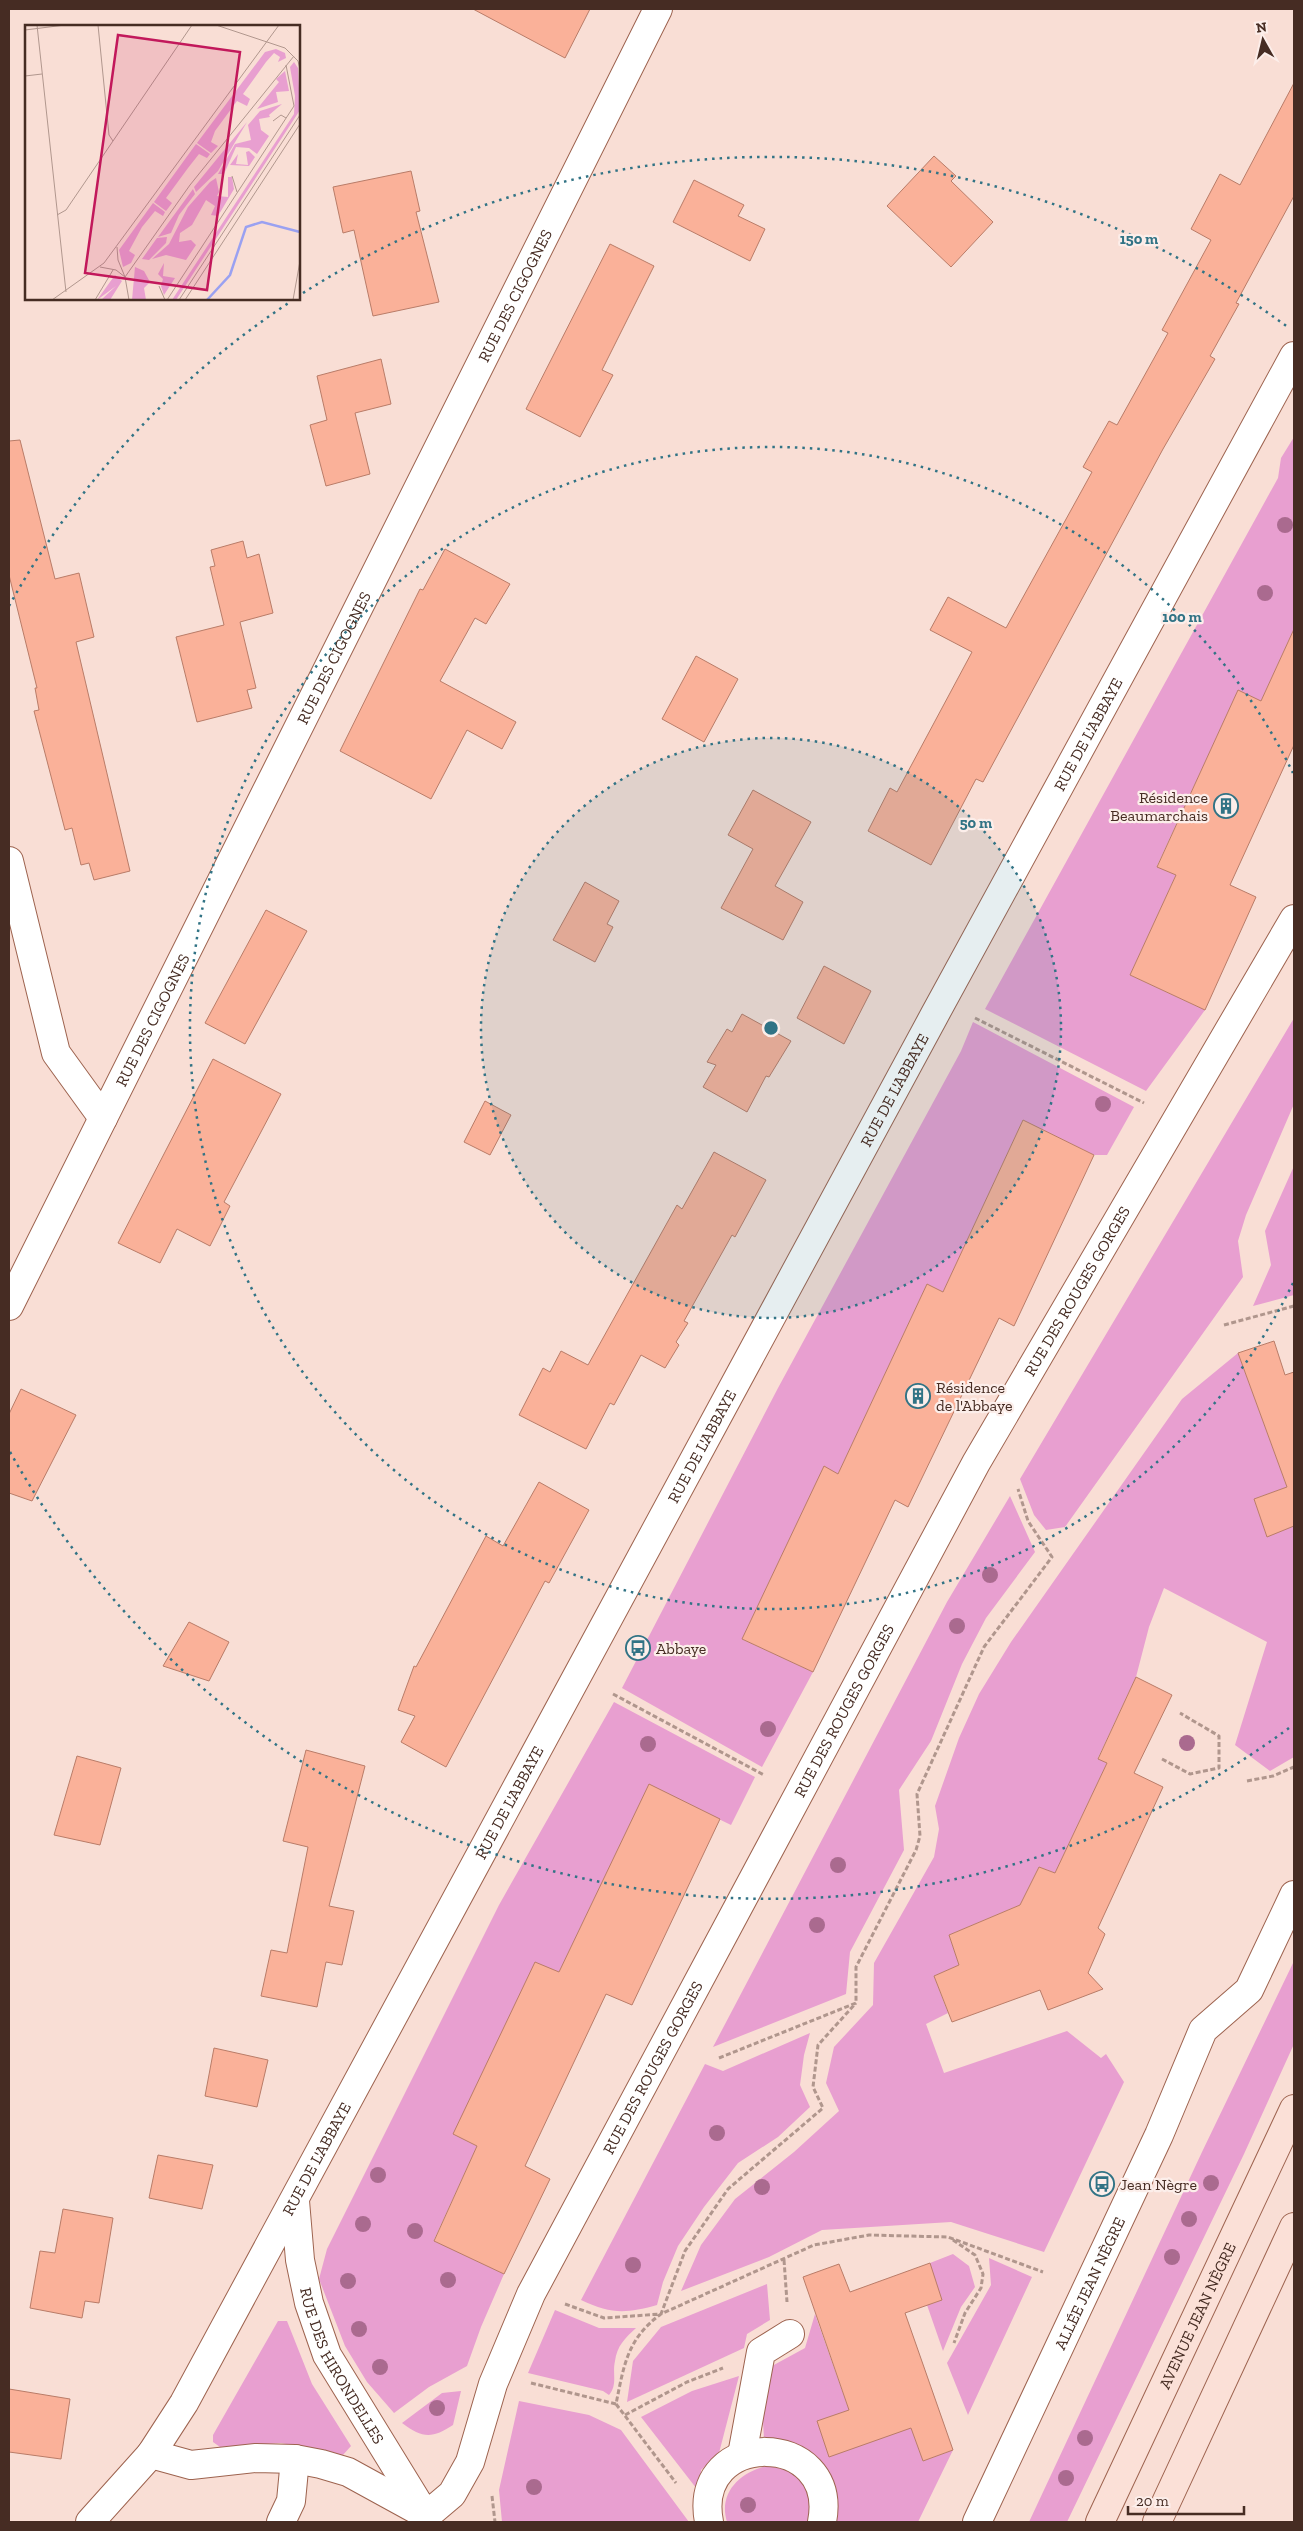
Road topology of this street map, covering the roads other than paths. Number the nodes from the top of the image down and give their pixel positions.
1 (658, 9) edge
2 (1294, 356) edge
3 (9, 861) edge
4 (1294, 918) edge
5 (103, 1118) junction
6 (9, 1306) edge
7 (1294, 1895) edge
8 (1294, 2109) edge
9 (295, 2201) junction
10 (1294, 2227) edge
11 (790, 2334) road end
12 (151, 2454) junction
13 (742, 2455) junction
14 (295, 2459) junction
15 (428, 2519) edge
16 (90, 2522) edge
17 (281, 2522) edge
18 (709, 2522) edge
19 (822, 2522) edge
20 (977, 2522) edge
21 (1100, 2522) edge
22 (1157, 2522) edge

1 - 5 street, RUE DES CIGOGNES
2 - 9 street, RUE DE L'ABBAYE
3 - 5 street
4 - 15 street, RUE DES ROUGES GORGES
5 - 6 street, RUE DES CIGOGNES
7 - 20 street, ALLÉE JEAN NÈGRE
8 - 21 main road, AVENUE JEAN NÈGRE
9 - 12 street, RUE DE L'ABBAYE
9 - 15 street, RUE DES HIRONDELLES
10 - 22 main road
11 - 13 street
12 - 14 street
12 - 16 street, RUE DE L'ABBAYE
13 - 18 street
13 - 19 street
14 - 15 street
14 - 17 street

